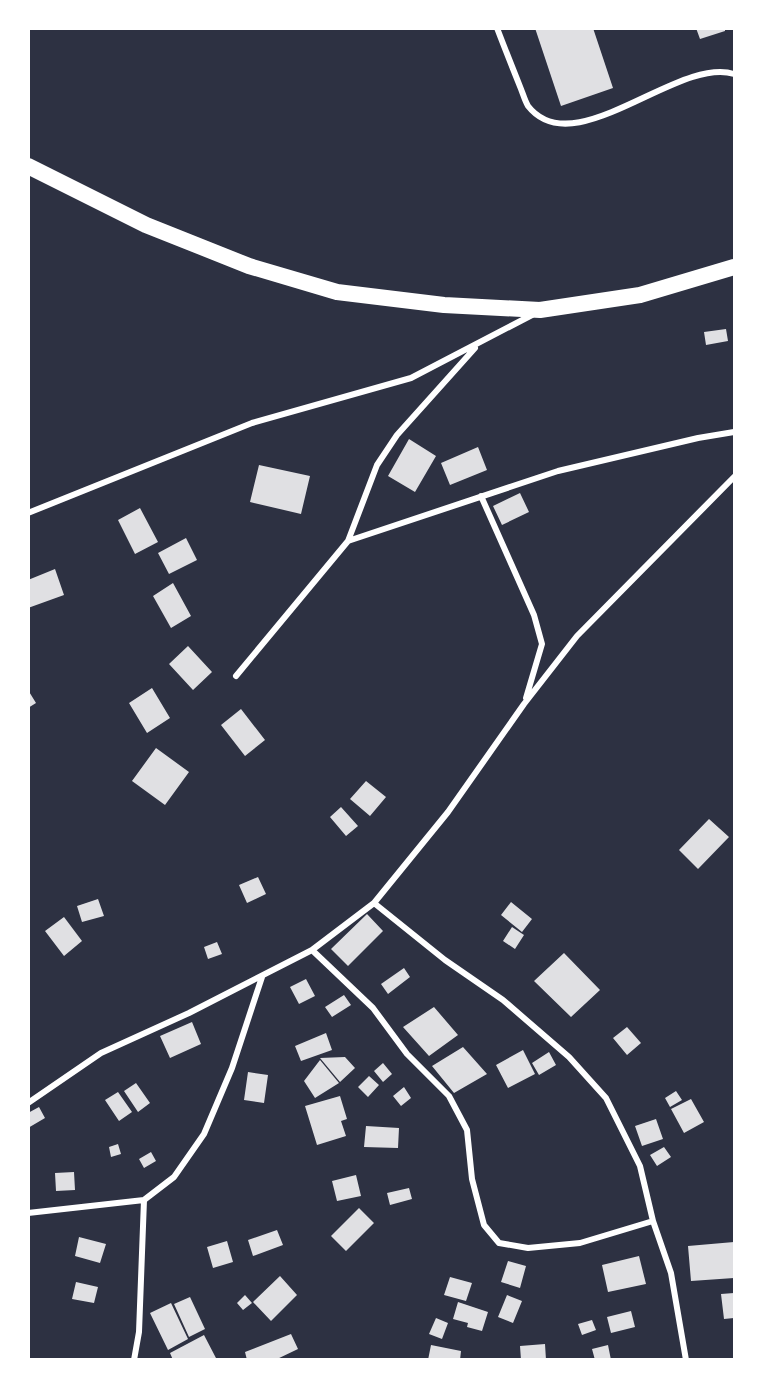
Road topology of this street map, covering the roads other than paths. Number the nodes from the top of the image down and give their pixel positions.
1 (497, 28) edge
2 (735, 74) edge
3 (28, 166) edge
4 (735, 267) edge
5 (540, 310) junction
6 (479, 343) junction
7 (735, 432) edge
8 (735, 477) edge
9 (481, 496) junction
10 (28, 513) edge
11 (348, 541) junction
12 (236, 676) dead end
13 (524, 704) junction
14 (374, 903) junction
15 (312, 950) junction
16 (262, 977) junction
17 (28, 1103) edge
18 (144, 1200) junction
19 (28, 1213) edge
20 (653, 1221) junction
21 (134, 1359) edge
22 (686, 1359) edge

1 - 2 street
3 - 5 highway
4 - 5 highway
5 - 6 street
6 - 10 street
6 - 11 street
7 - 9 street
8 - 13 street
9 - 11 street
9 - 13 street
11 - 12 street
13 - 14 street
14 - 15 street
14 - 20 street
15 - 16 street
15 - 20 street
16 - 17 street
16 - 18 street
18 - 19 street
18 - 21 street
20 - 22 street

